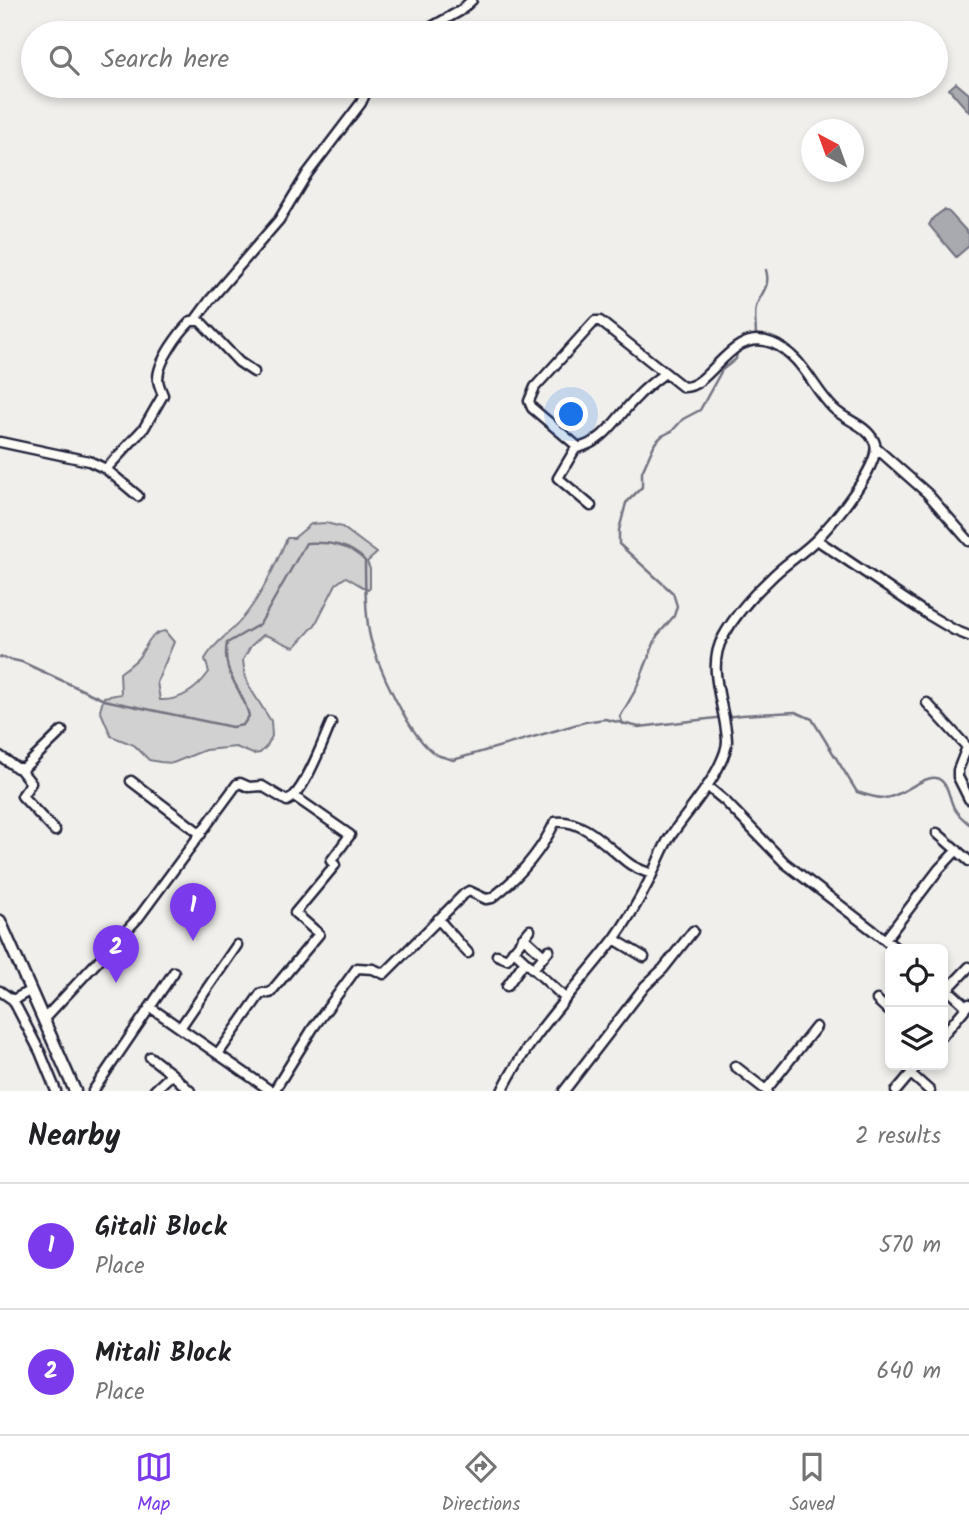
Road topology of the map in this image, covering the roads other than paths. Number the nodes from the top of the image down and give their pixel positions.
1 (472, 0) edge
2 (440, 21) edge
3 (363, 98) edge
4 (196, 319) junction
5 (254, 373) dead end
6 (665, 373) junction
7 (0, 442) edge
8 (577, 448) junction
9 (876, 448) junction
10 (106, 469) junction
11 (138, 496) dead end
12 (591, 506) dead end
13 (817, 540) junction
14 (969, 541) edge
15 (969, 636) edge
16 (927, 703) dead end
17 (331, 723) dead end
18 (62, 731) dead end
19 (0, 756) edge
20 (20, 769) junction
21 (131, 781) dead end
22 (707, 786) junction
23 (294, 796) junction
24 (969, 799) edge
25 (55, 831) dead end
26 (937, 832) dead end
27 (201, 834) junction
28 (957, 850) junction
29 (969, 861) edge
30 (652, 874) junction
31 (438, 919) junction
32 (0, 921) edge
33 (693, 931) dead end
34 (614, 939) junction
35 (885, 940) junction
36 (890, 944) edge
37 (237, 945) dead end
38 (513, 950) junction
39 (468, 953) dead end
40 (497, 955) dead end
41 (644, 957) dead end
42 (525, 961) junction
43 (969, 967) edge
44 (533, 969) junction
45 (174, 972) dead end
46 (948, 984) edge
47 (507, 986) dead end
48 (948, 989) edge
49 (31, 990) junction
50 (0, 991) edge
51 (565, 998) junction
52 (13, 1000) junction
53 (877, 1000) dead end
54 (968, 1005) edge
55 (150, 1007) junction
56 (885, 1007) edge
57 (43, 1020) junction
58 (816, 1027) dead end
59 (180, 1028) junction
60 (948, 1029) edge
61 (218, 1054) junction
62 (150, 1057) dead end
63 (734, 1066) dead end
64 (914, 1070) edge
65 (172, 1074) junction
66 (911, 1074) junction
67 (56, 1091) edge
68 (75, 1091) edge
69 (93, 1091) edge
70 (154, 1091) edge
71 (190, 1091) edge
72 (272, 1091) edge
73 (502, 1091) edge
74 (564, 1091) edge
75 (767, 1091) edge
76 (896, 1091) edge
77 (930, 1091) edge

1 - 2 street
3 - 4 street
4 - 5 street
4 - 10 street
6 - 8 street
6 - 8 street
6 - 9 street
7 - 10 street
8 - 12 street
9 - 13 street
9 - 14 street
10 - 11 street
13 - 15 street
13 - 22 street
16 - 24 street
17 - 23 street
18 - 20 street
19 - 20 street
20 - 25 street
21 - 27 street
22 - 30 street
22 - 35 street
23 - 27 street
23 - 61 street
26 - 28 street
27 - 57 street
28 - 29 street
28 - 35 street
30 - 31 street
30 - 34 street
31 - 39 street
31 - 72 street
32 - 49 street
33 - 74 street
34 - 41 street
34 - 51 street
35 - 36 street
37 - 59 street
38 - 40 street
38 - 42 street
38 - 44 street
42 - 44 street
42 - 47 street
43 - 46 street
44 - 51 street
45 - 55 street
48 - 54 street
49 - 52 street
49 - 57 street
50 - 52 street
51 - 73 street
52 - 67 street
53 - 56 street
54 - 60 street
55 - 59 street
55 - 69 street
57 - 68 street
58 - 75 street
59 - 61 street
61 - 72 street
62 - 65 street
63 - 75 street
64 - 66 street
65 - 70 street
65 - 71 street
66 - 76 street
66 - 77 street

